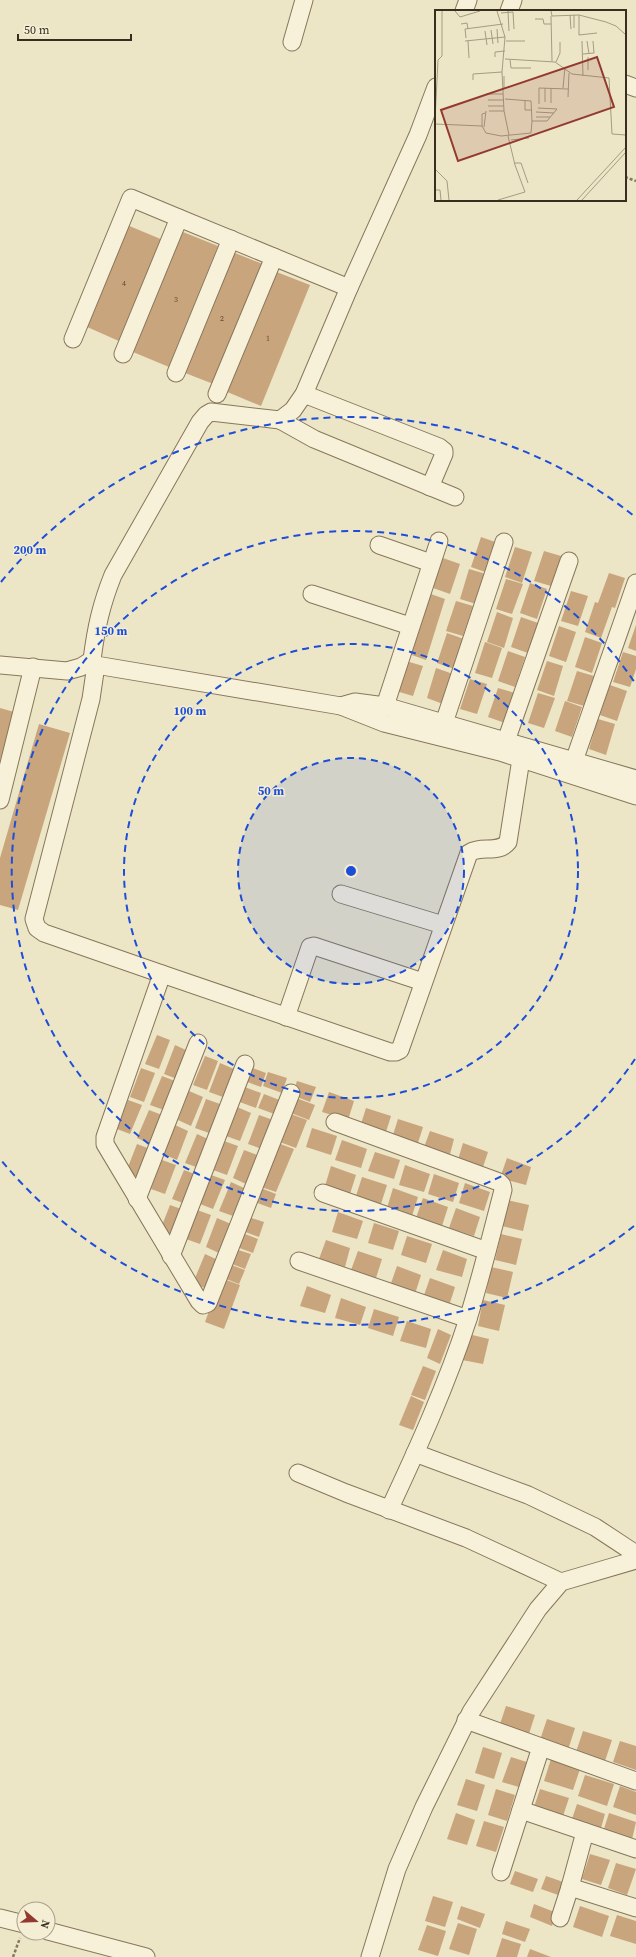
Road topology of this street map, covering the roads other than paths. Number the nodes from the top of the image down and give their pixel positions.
1 (304, 0) edge
2 (468, 0) edge
3 (513, 0) edge
4 (464, 10) edge
5 (509, 10) edge
6 (292, 42) dead end
7 (626, 84) edge
8 (636, 88) edge
9 (435, 90) edge
10 (179, 218) junction
11 (231, 239) junction
12 (274, 257) junction
13 (349, 288) junction
14 (73, 339) dead end
15 (123, 354) dead end
16 (176, 373) dead end
17 (217, 394) dead end
18 (304, 394) junction
19 (280, 420) junction
20 (430, 487) junction
21 (455, 497) dead end
22 (439, 541) dead end
23 (504, 542) dead end
24 (379, 544) dead end
25 (569, 561) dead end
26 (431, 563) junction
27 (636, 583) edge
28 (312, 594) dead end
29 (410, 626) junction
30 (94, 663) junction
31 (0, 665) edge
32 (33, 667) junction
33 (341, 706) junction
34 (385, 706) junction
35 (444, 723) junction
36 (506, 741) junction
37 (521, 759) junction
38 (574, 761) junction
39 (636, 779) edge
40 (636, 796) edge
41 (0, 800) edge
42 (341, 894) dead end
43 (443, 925) junction
44 (162, 974) junction
45 (423, 982) junction
46 (286, 1017) junction
47 (198, 1043) dead end
48 (245, 1064) dead end
49 (291, 1093) dead end
50 (335, 1122) dead end
51 (323, 1193) dead end
52 (137, 1199) junction
53 (486, 1251) junction
54 (171, 1256) junction
55 (300, 1261) dead end
56 (468, 1319) junction
57 (415, 1453) junction
58 (298, 1473) dead end
59 (389, 1510) junction
60 (636, 1554) edge
61 (636, 1560) edge
62 (561, 1582) junction
63 (466, 1720) junction
64 (541, 1747) junction
65 (636, 1781) edge
66 (521, 1810) junction
67 (585, 1832) junction
68 (636, 1849) edge
69 (501, 1872) dead end
70 (570, 1887) junction
71 (636, 1908) edge
72 (0, 1918) edge
73 (560, 1918) dead end
74 (16, 1922) edge
75 (56, 1932) edge
76 (146, 1957) edge
77 (370, 1957) edge

1 - 6 street
2 - 4 street
3 - 5 street
7 - 8 street
9 - 13 street
10 - 11 street
10 - 14 street
10 - 15 street
11 - 12 street
11 - 16 street
12 - 13 street
12 - 17 street
13 - 18 street
18 - 19 street
18 - 20 street
19 - 20 street
19 - 30 street
20 - 21 street
22 - 26 street
23 - 35 street
24 - 26 street
25 - 36 street
26 - 29 street
27 - 38 street
28 - 29 street
29 - 34 street
30 - 32 street
30 - 33 street
30 - 44 street
31 - 32 street
32 - 41 street
33 - 34 street
33 - 37 street
34 - 35 street
35 - 36 street
36 - 38 street
37 - 40 street
37 - 43 street
38 - 39 street
42 - 43 street
43 - 45 street
44 - 46 street
44 - 52 street
45 - 46 street
45 - 46 street
47 - 52 street
48 - 54 street
49 - 54 street
50 - 53 street
51 - 53 street
52 - 54 street
53 - 56 street
55 - 56 street
56 - 57 street
57 - 59 street
57 - 60 street
58 - 59 street
59 - 62 street
61 - 62 street
62 - 63 street
63 - 64 street
63 - 77 street
64 - 65 street
64 - 66 street
66 - 67 street
66 - 69 street
67 - 68 street
67 - 70 street
70 - 71 street
70 - 73 street
72 - 74 street
75 - 76 street

